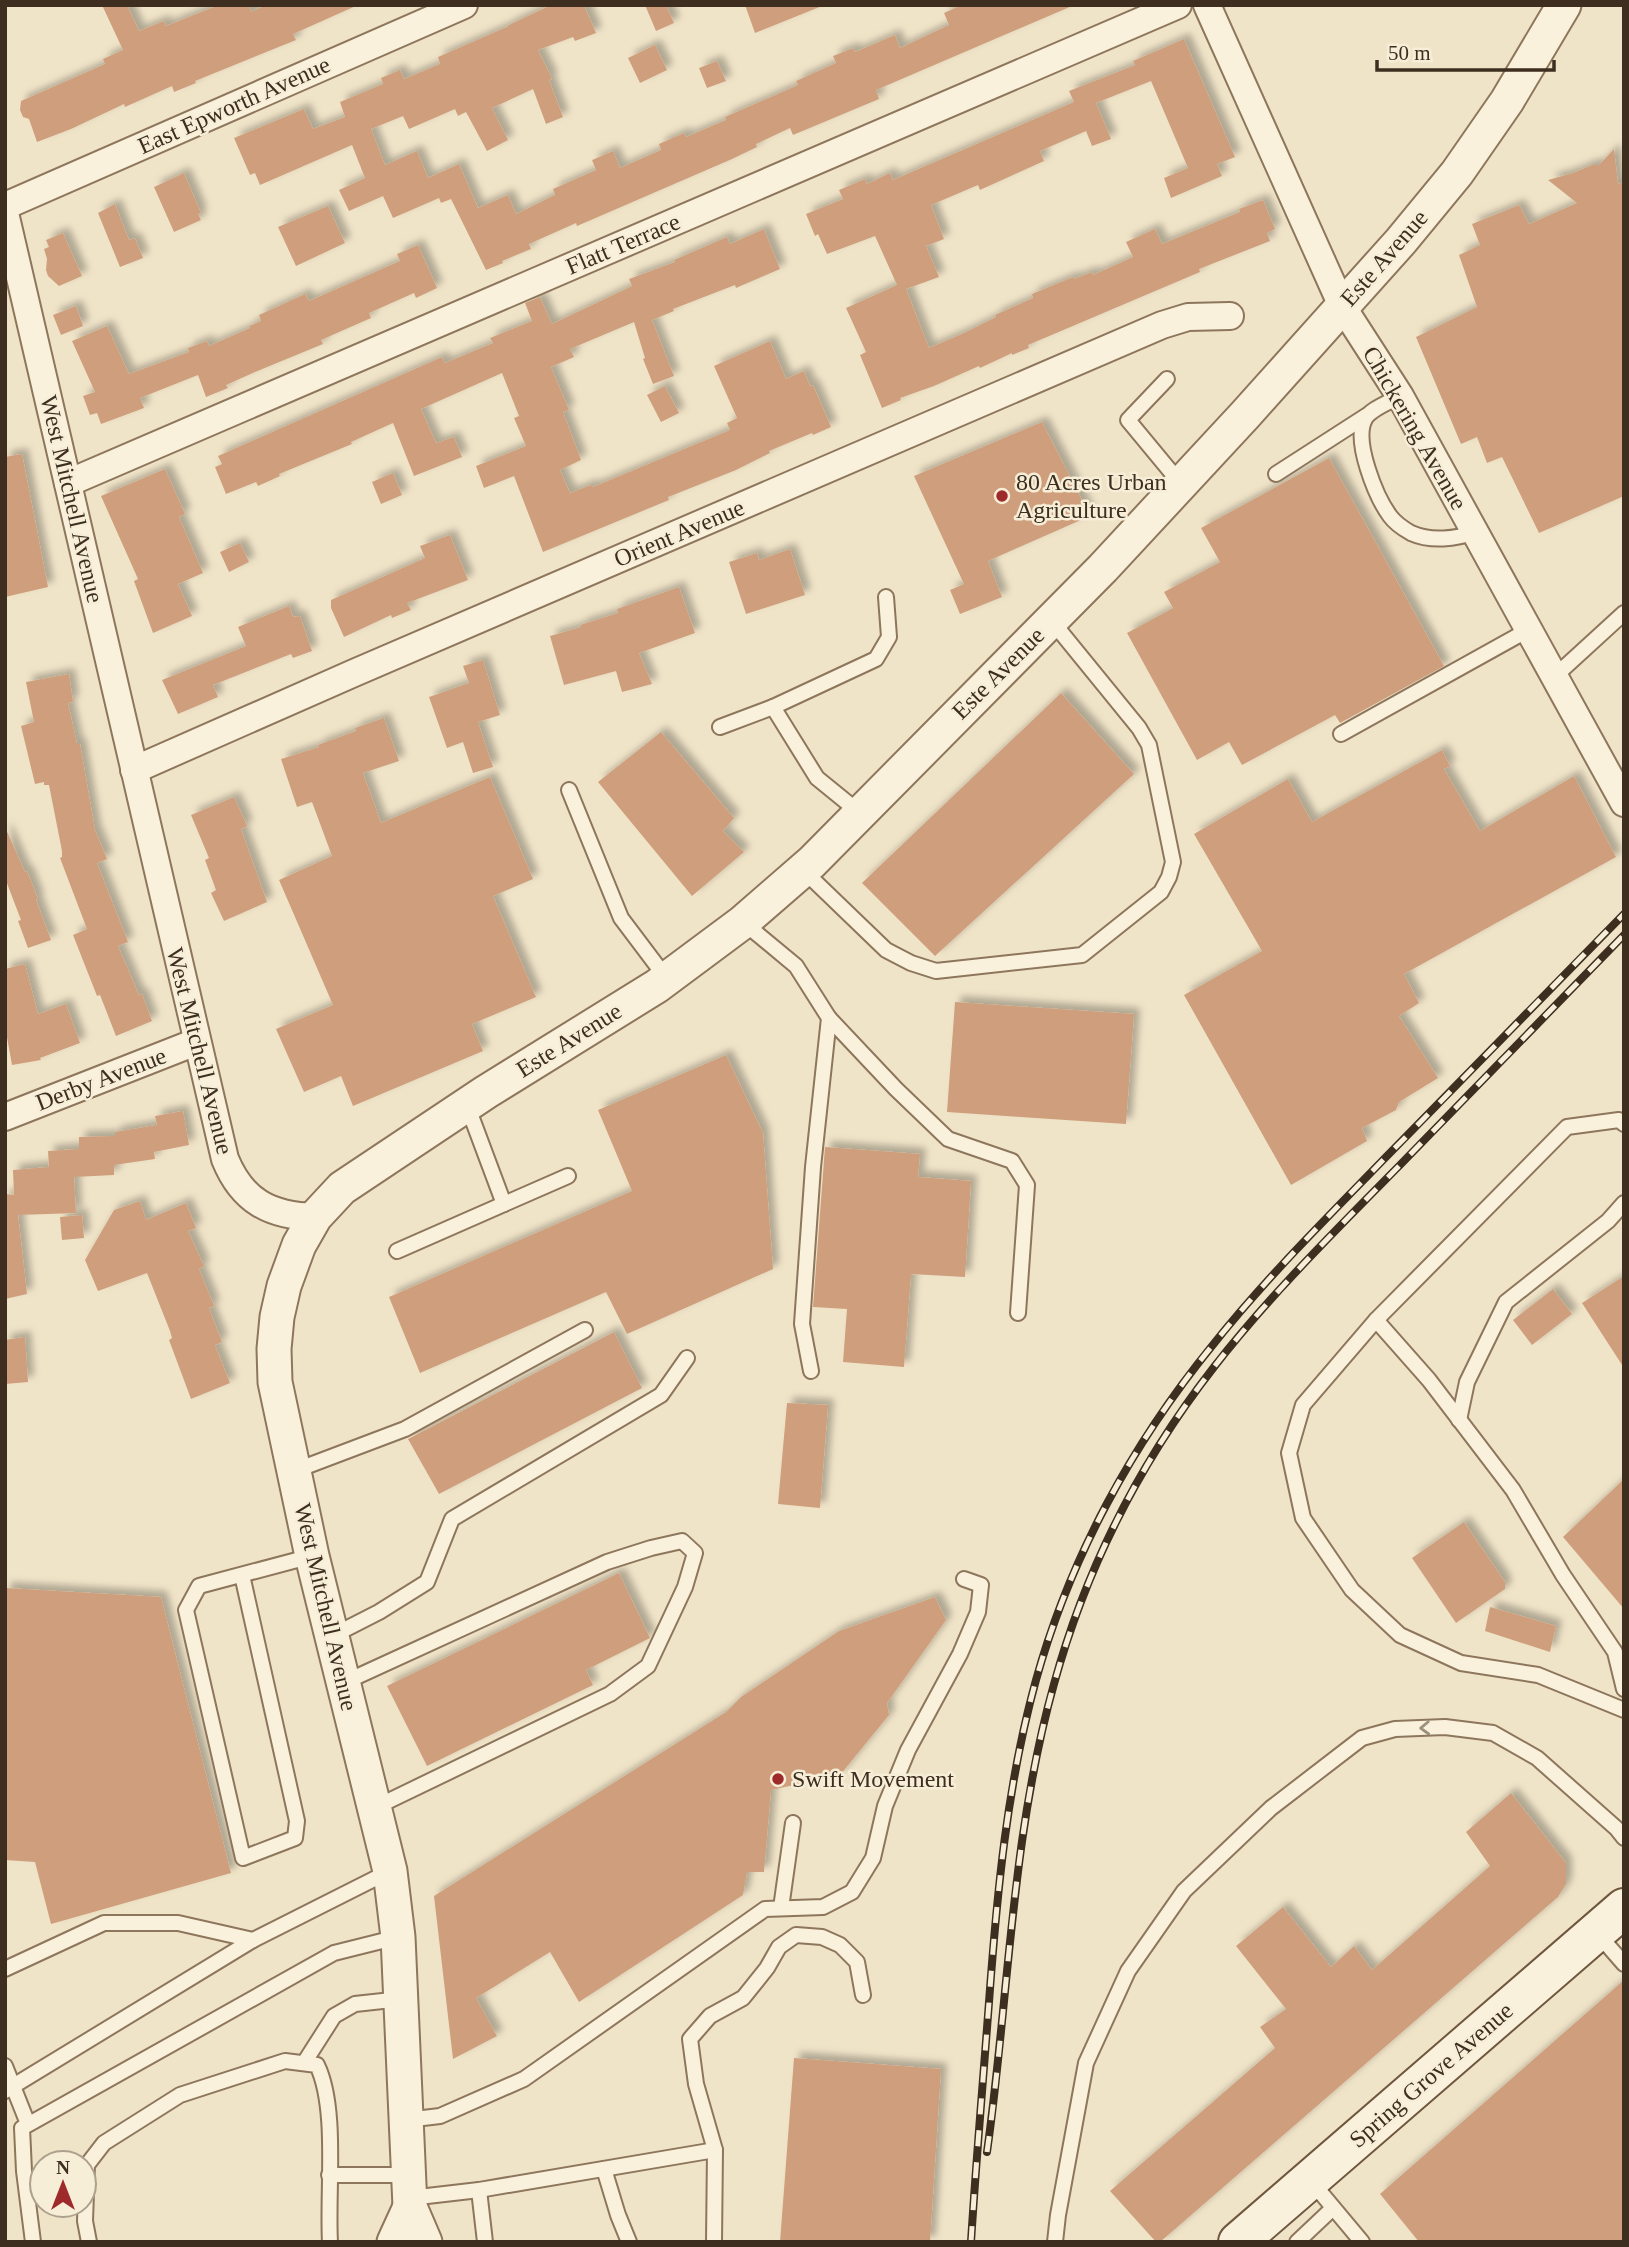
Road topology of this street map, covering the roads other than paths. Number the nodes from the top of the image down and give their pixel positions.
1 (464, 5) edge
2 (1178, 5) edge
3 (1207, 5) edge
4 (1564, 5) edge
5 (5, 205) edge
6 (5, 213) edge
7 (1342, 306) junction
8 (1230, 316) dead end
9 (1167, 379) dead end
10 (1400, 396) junction
11 (1366, 416) junction
12 (1276, 474) dead end
13 (68, 483) junction
14 (1181, 484) junction
15 (1475, 532) junction
16 (886, 597) dead end
17 (1624, 613) edge
18 (1051, 620) junction
19 (1528, 630) junction
20 (1554, 677) junction
21 (773, 707) junction
22 (720, 727) dead end
23 (1341, 734) dead end
24 (134, 770) junction
25 (569, 790) dead end
26 (1624, 803) edge
27 (860, 813) junction
28 (803, 870) junction
29 (743, 922) junction
30 (667, 979) junction
31 (829, 1018) junction
32 (196, 1042) junction
33 (467, 1105) junction
34 (5, 1117) edge
35 (1624, 1124) edge
36 (568, 1175) dead end
37 (1624, 1203) edge
38 (505, 1204) junction
39 (314, 1217) junction
40 (397, 1251) dead end
41 (1018, 1312) dead end
42 (1376, 1320) junction
43 (585, 1330) dead end
44 (687, 1358) dead end
45 (811, 1371) dead end
46 (1460, 1420) junction
47 (294, 1471) junction
48 (312, 1556) junction
49 (242, 1575) junction
50 (964, 1579) dead end
51 (332, 1636) junction
52 (344, 1683) junction
53 (1624, 1689) edge
54 (1624, 1710) edge
55 (374, 1808) junction
56 (793, 1823) dead end
57 (1624, 1838) edge
58 (390, 1871) junction
59 (781, 1908) junction
60 (1610, 1920) edge
61 (398, 1937) junction
62 (253, 1940) junction
63 (1624, 1964) edge
64 (5, 1969) edge
65 (863, 1995) dead end
66 (401, 1999) junction
67 (304, 2063) junction
68 (5, 2066) edge
69 (9, 2089) edge
70 (406, 2120) junction
71 (28, 2124) junction
72 (715, 2150) junction
73 (604, 2169) junction
74 (329, 2175) junction
75 (478, 2190) junction
76 (410, 2193) junction
77 (1321, 2194) junction
78 (33, 2242) edge
79 (89, 2242) edge
80 (330, 2242) edge
81 (394, 2242) edge
82 (425, 2242) edge
83 (485, 2242) edge
84 (629, 2242) edge
85 (714, 2242) edge
86 (1055, 2242) edge
87 (1238, 2242) edge
88 (1297, 2242) edge
89 (1362, 2242) edge

1 - 5 street, East Epworth Avenue
2 - 13 street, Flatt Terrace
3 - 7 street, Chickering Avenue
4 - 7 street, Este Avenue
6 - 13 street, West Mitchell Avenue
7 - 10 street, Chickering Avenue
7 - 14 street, Este Avenue
8 - 24 street, Orient Avenue
9 - 14 lane
10 - 11 lane
10 - 15 street, Chickering Avenue
11 - 12 lane
11 - 15 lane
13 - 24 street, West Mitchell Avenue
14 - 18 street, Este Avenue
15 - 19 street, Chickering Avenue
16 - 21 lane
17 - 20 lane
18 - 27 street, Este Avenue
18 - 28 lane
19 - 20 street, Chickering Avenue
19 - 23 lane
20 - 26 street, Chickering Avenue
21 - 22 lane
21 - 27 lane
24 - 32 street, West Mitchell Avenue
25 - 30 lane
27 - 28 street, Este Avenue
28 - 29 street, Este Avenue
29 - 30 street, Este Avenue
29 - 31 lane
30 - 33 street, Este Avenue
31 - 41 lane
31 - 45 lane
32 - 34 street, Derby Avenue
32 - 39 street, West Mitchell Avenue
33 - 38 lane
33 - 39 street, Este Avenue
35 - 42 lane
36 - 38 lane
37 - 46 lane
38 - 40 lane
39 - 47 street, West Mitchell Avenue
42 - 46 lane
42 - 54 lane
43 - 47 lane
44 - 51 lane
46 - 53 lane
47 - 48 street, West Mitchell Avenue
48 - 49 lane
48 - 51 street, West Mitchell Avenue
49 - 49 lane
50 - 59 lane
51 - 52 street, West Mitchell Avenue
52 - 55 street, West Mitchell Avenue
52 - 55 lane
55 - 58 street, West Mitchell Avenue
56 - 59 lane
57 -> 86 lane
58 - 61 street, West Mitchell Avenue
58 - 62 lane
59 - 70 lane
60 - 63 lane
60 - 77 main road, Spring Grove Avenue
61 - 66 street, West Mitchell Avenue
61 - 71 lane
62 - 64 lane
62 - 69 lane
65 - 72 lane
66 - 67 lane
66 - 70 street, West Mitchell Avenue
67 - 74 lane
67 - 79 lane
68 - 69 lane
69 - 71 lane
70 - 76 street, West Mitchell Avenue
71 - 78 lane
72 - 73 lane
72 - 85 lane
73 - 75 lane
73 - 84 lane
74 - 76 lane
74 - 80 lane
75 - 76 lane
75 - 83 lane
76 - 81 street, West Mitchell Avenue
76 - 82 street, West Mitchell Avenue
77 - 87 main road, Spring Grove Avenue
77 - 88 lane
77 - 89 lane

